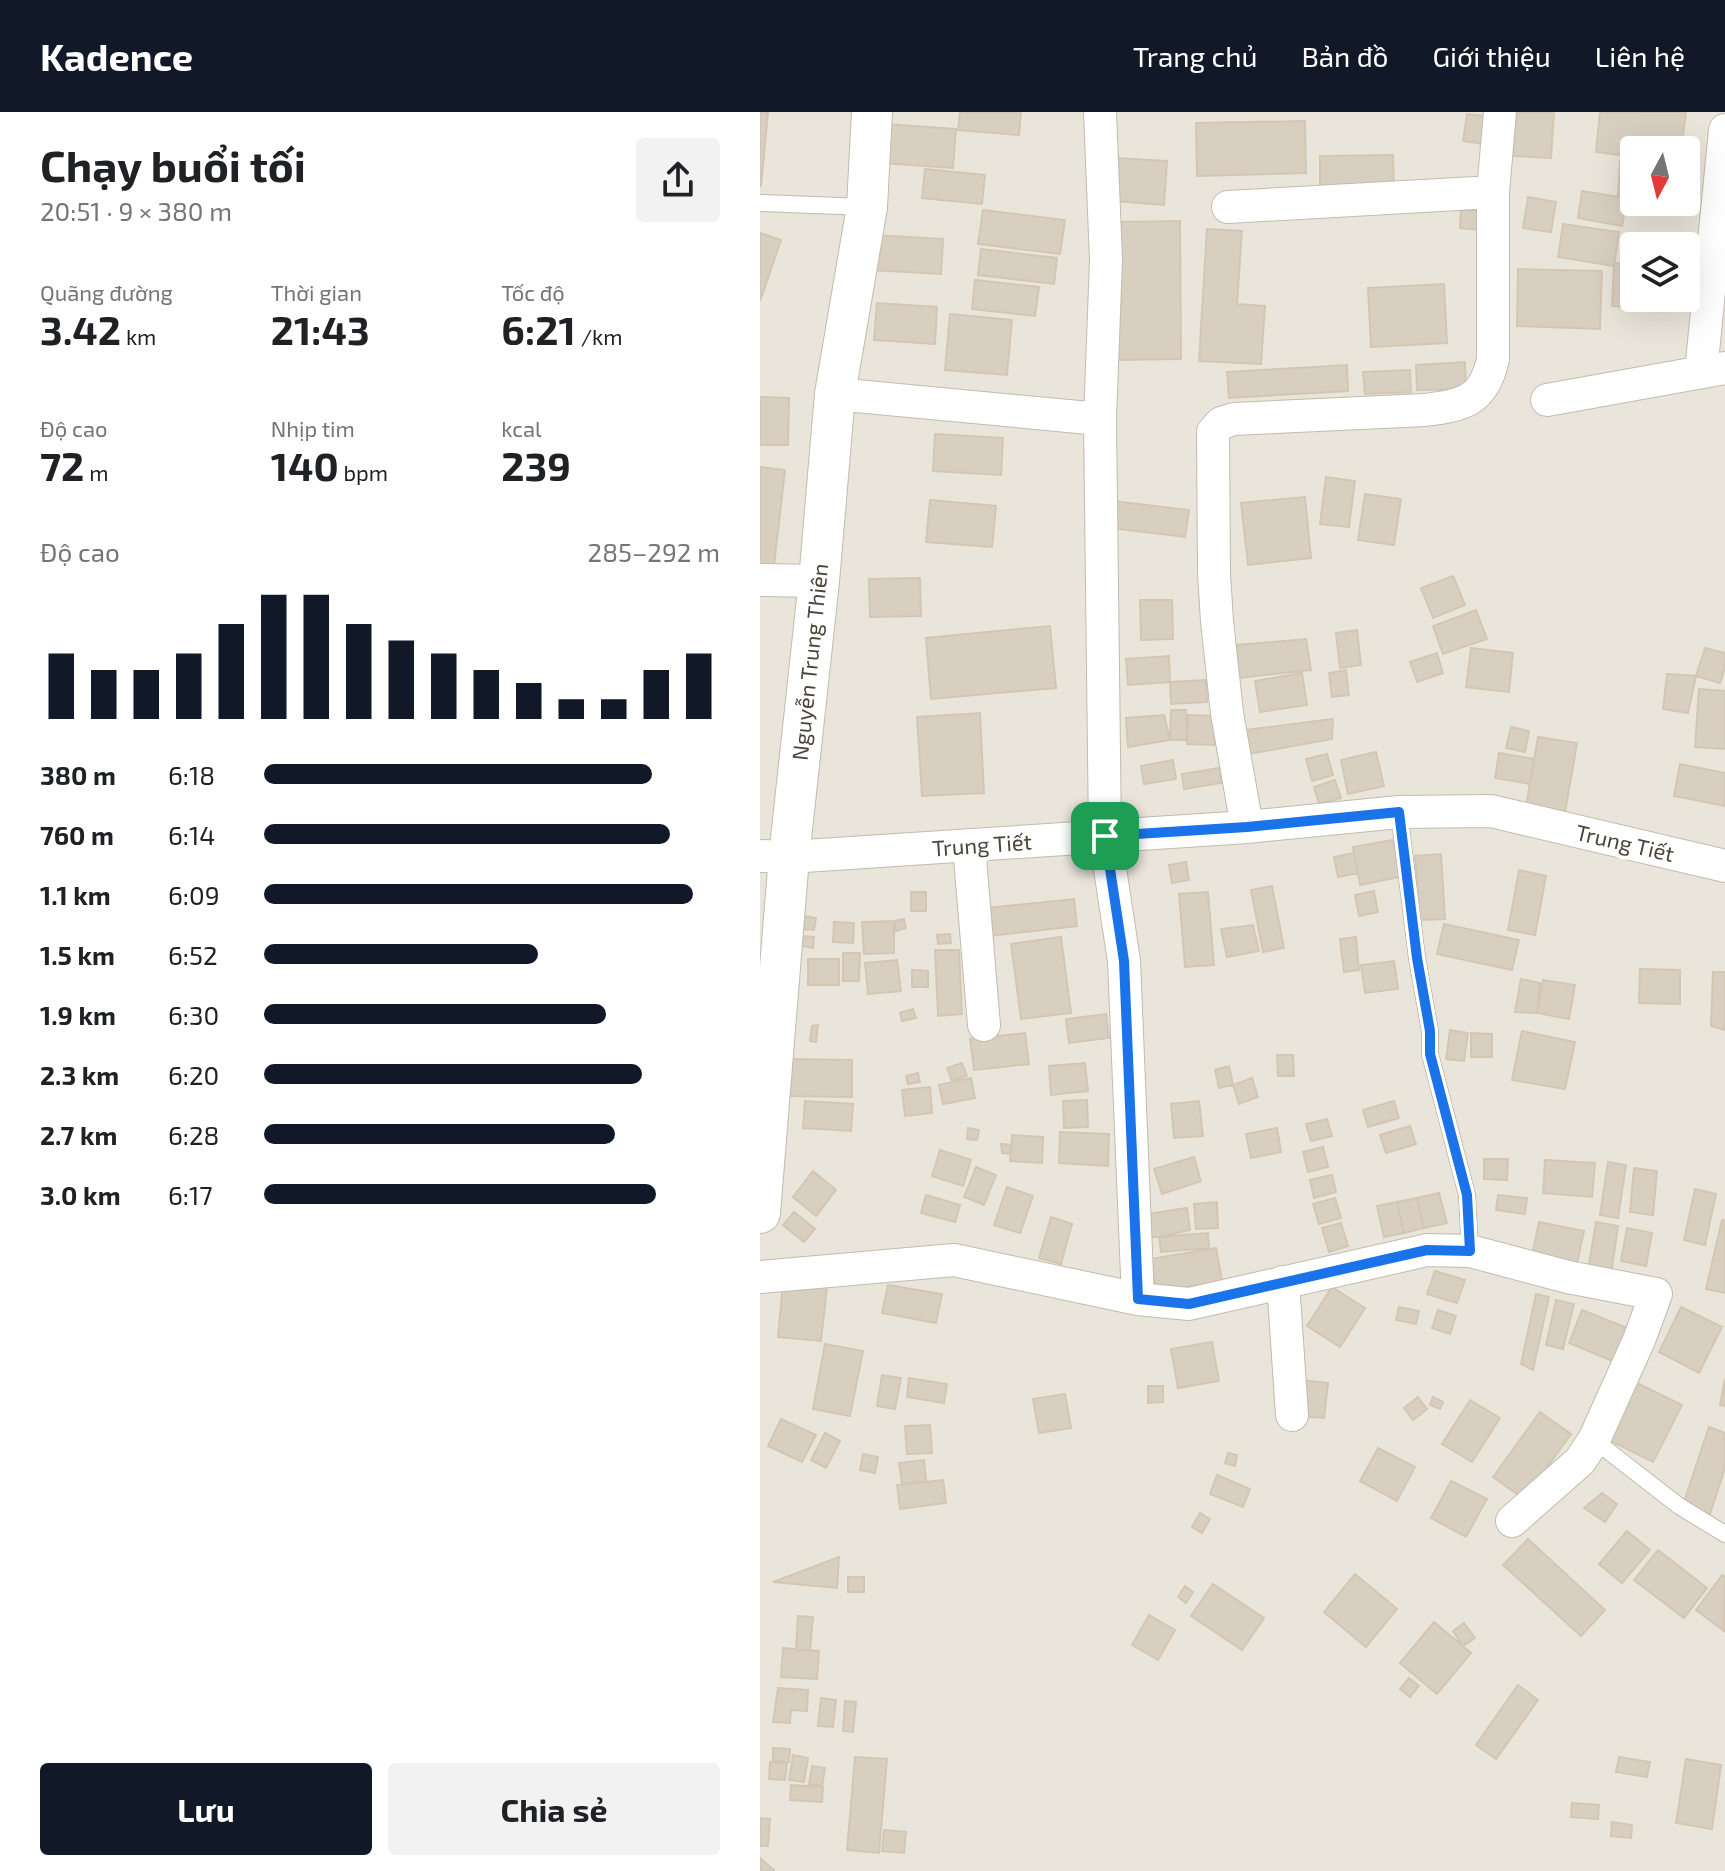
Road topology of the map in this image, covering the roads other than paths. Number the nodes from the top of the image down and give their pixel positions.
1 (872, 112) edge
2 (1100, 112) edge
3 (1500, 112) edge
4 (1725, 130) edge
5 (1493, 192) junction
6 (760, 203) edge
7 (867, 207) junction
8 (1228, 207) dead end
9 (1713, 370) edge
10 (835, 394) junction
11 (1547, 400) dead end
12 (1100, 419) junction
13 (760, 580) edge
14 (819, 581) junction
15 (1399, 812) junction
16 (1247, 827) junction
17 (1105, 836) junction
18 (969, 846) junction
19 (775, 856) edge
20 (1725, 866) edge
21 (984, 1025) dead end
22 (760, 1213) edge
23 (1470, 1251) junction
24 (760, 1277) edge
25 (1283, 1282) junction
26 (1138, 1299) junction
27 (1292, 1415) dead end
28 (1594, 1440) junction
29 (1512, 1521) dead end
30 (1725, 1534) edge

1 - 7 street, Nguyễn Trung Thiên
2 - 12 street
3 - 5 street
4 - 9 street
5 - 8 street
5 - 16 street
6 - 7 lane
7 - 10 street, Nguyễn Trung Thiên
9 - 11 street
10 - 12 street
10 - 14 street, Nguyễn Trung Thiên
12 - 17 street
13 - 14 street
14 - 19 street, Nguyễn Trung Thiên
15 - 16 street, Trung Tiết
15 - 20 street, Trung Tiết
15 - 23 lane
16 - 17 street, Trung Tiết
17 - 18 street, Trung Tiết
17 - 26 street
18 - 19 street, Trung Tiết
18 - 21 street
19 - 22 street, Nguyễn Trung Thiên
23 - 25 street
23 - 28 street
24 - 26 street
25 - 26 street
25 - 27 street
28 - 29 street
28 - 30 lane

